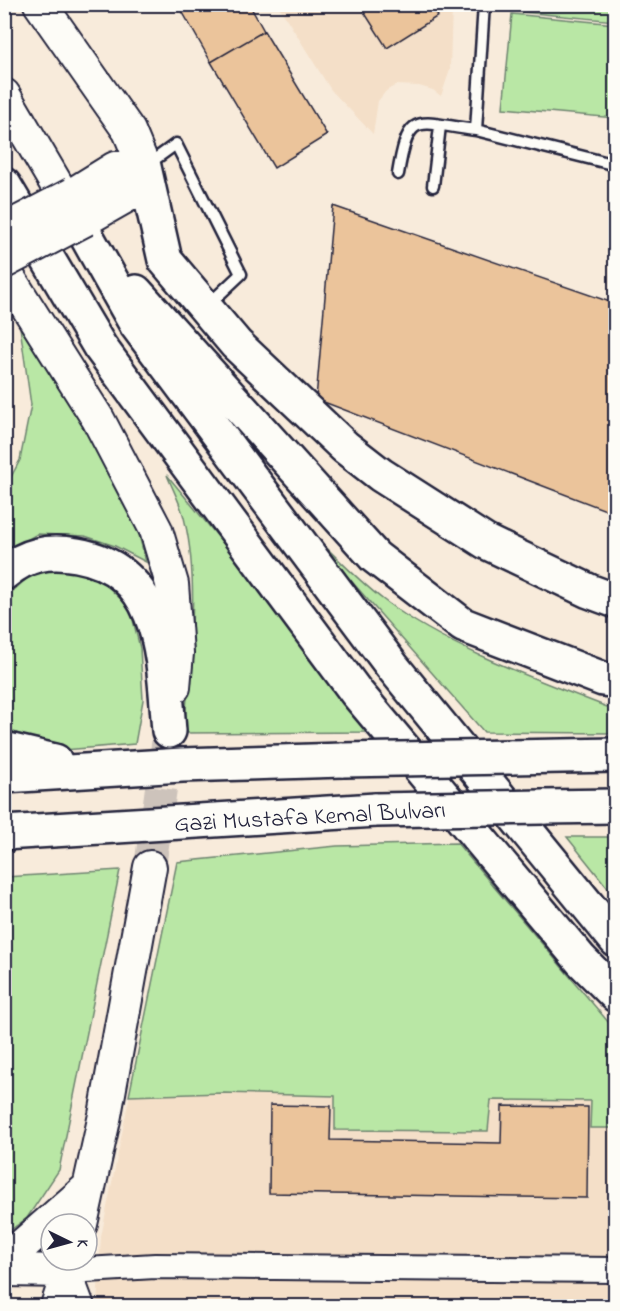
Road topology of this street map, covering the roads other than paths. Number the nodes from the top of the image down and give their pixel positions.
1 (40, 4) edge
2 (484, 4) edge
3 (4, 94) edge
4 (440, 126) junction
5 (476, 130) junction
6 (615, 165) edge
7 (144, 168) junction
8 (398, 174) dead end
9 (4, 185) edge
10 (433, 186) dead end
11 (82, 217) junction
12 (4, 230) edge
13 (4, 262) edge
14 (4, 270) edge
15 (205, 308) junction
16 (4, 573) edge
17 (615, 601) edge
18 (615, 681) edge
19 (170, 731) joint
20 (4, 749) edge
21 (615, 755) edge
22 (182, 765) junction
23 (4, 776) edge
24 (615, 806) edge
25 (4, 833) edge
26 (150, 867) tunnel mouth
27 (615, 940) edge
28 (615, 995) edge
29 (89, 1187) junction
30 (84, 1212) edge
31 (4, 1255) edge
32 (99, 1265) edge
33 (39, 1267) edge
34 (4, 1270) edge
35 (615, 1270) edge
36 (68, 1272) edge
37 (72, 1272) edge
38 (57, 1306) edge
39 (82, 1306) edge

1 - 7 main road
2 - 5 lane
3 - 11 main road
4 - 5 lane
4 - 8 lane
4 - 10 lane
5 - 6 lane
7 - 11 main road
7 - 15 highway
7 - 15 lane
9 - 28 highway
11 - 12 main road, bridge
11 - 13 main road, bridge
11 - 18 highway
11 - 27 highway
14 - 19 main road
15 - 17 highway
16 - 19 highway
20 - 22 highway
21 - 22 highway, bridge
22 - 23 highway
24 - 25 highway, Gazi Mustafa Kemal Bulvarı, bridge
26 - 29 main road
29 - 30 main road
29 - 31 main road
32 - 35 street
33 - 34 main road
36 - 38 main road
37 - 39 street

